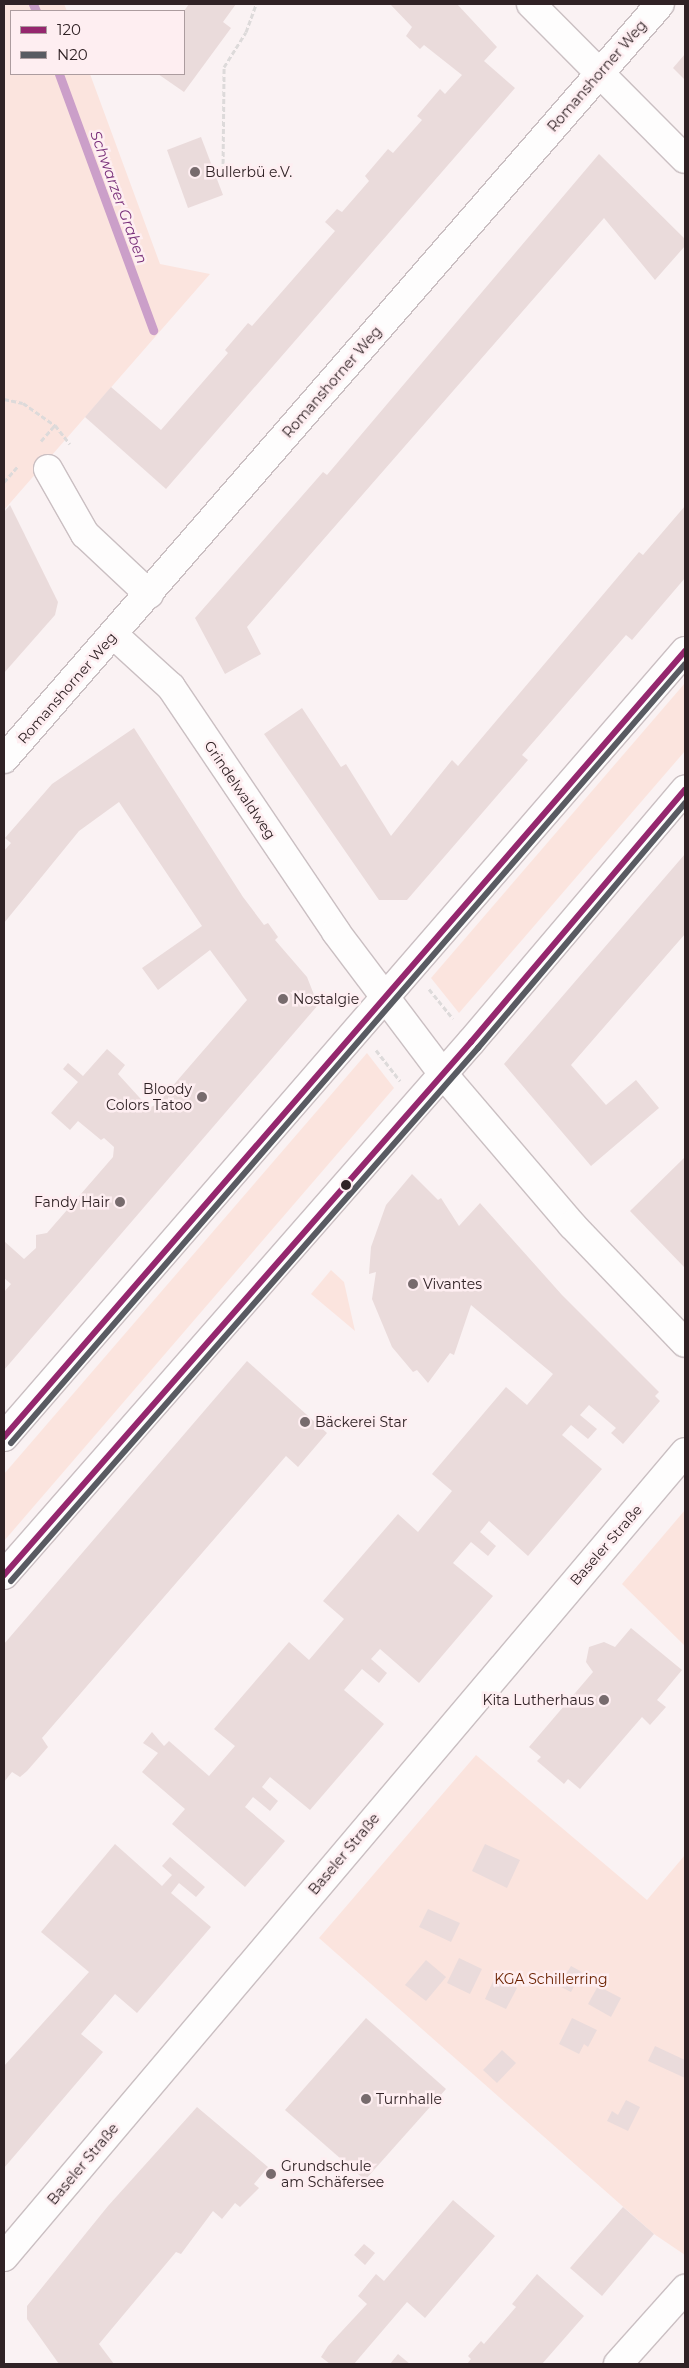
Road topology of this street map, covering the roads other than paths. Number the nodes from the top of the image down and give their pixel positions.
1 (531, 4) edge
2 (660, 4) edge
3 (600, 73) junction
4 (685, 159) edge
5 (48, 469) dead end
6 (149, 594) junction
7 (114, 635) junction
8 (685, 651) edge
9 (4, 759) edge
10 (685, 790) edge
11 (384, 999) junction
12 (443, 1074) junction
13 (685, 1343) edge
14 (4, 1437) edge
15 (685, 1452) edge
16 (4, 1575) edge
17 (4, 2257) edge
18 (685, 2289) edge
19 (618, 2364) edge

1 - 3 street
2 - 3 street, Romanshorner Weg
3 - 4 street
3 - 6 street, Romanshorner Weg
5 - 6 street
6 - 7 street, Romanshorner Weg
7 - 9 street, Romanshorner Weg
7 - 11 street, Grindelwaldweg
8 - 11 street
10 - 12 street
11 - 12 street, Grindelwaldweg
11 - 14 street
12 - 13 street, Grindelwaldweg
12 - 16 street
15 - 17 street, Baseler Straße
18 - 19 street

